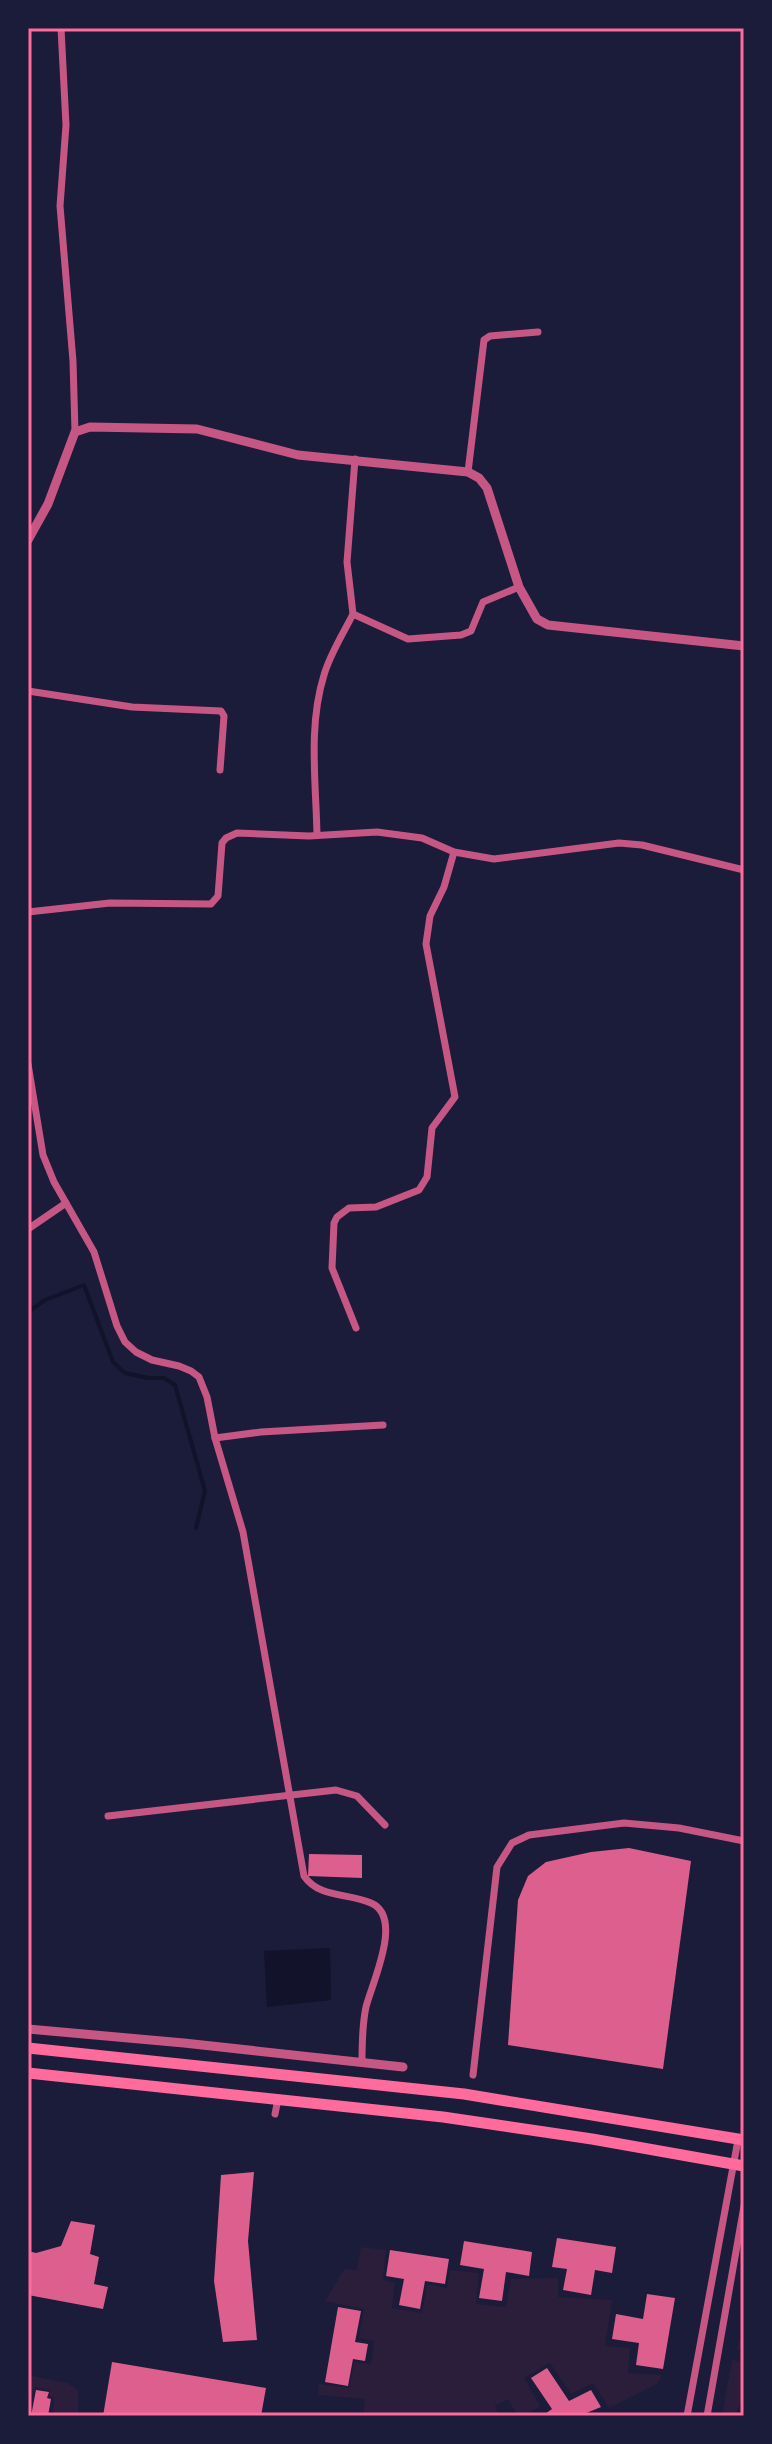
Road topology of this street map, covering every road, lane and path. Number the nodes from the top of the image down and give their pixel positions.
1 (61, 28) edge
2 (538, 332) dead end
3 (75, 432) junction
4 (355, 459) junction
5 (468, 472) junction
6 (28, 540) edge
7 (519, 587) junction
8 (353, 614) junction
9 (744, 646) edge
10 (28, 691) edge
11 (220, 770) dead end
12 (317, 835) junction
13 (454, 852) junction
14 (744, 870) edge
15 (28, 912) edge
16 (28, 1064) edge
17 (66, 1203) junction
18 (28, 1229) edge
19 (356, 1328) dead end
20 (383, 1425) dead end
21 (215, 1438) junction
22 (289, 1797) junction
23 (108, 1816) dead end
24 (385, 1825) dead end
25 (744, 1841) edge
26 (28, 2029) edge
27 (28, 2048) edge
28 (362, 2063) junction
29 (403, 2067) dead end
30 (28, 2073) edge
31 (473, 2075) dead end
32 (278, 2099) junction
33 (275, 2114) dead end
34 (741, 2140) edge
35 (739, 2166) edge
36 (744, 2206) edge
37 (687, 2416) edge
38 (707, 2416) edge

1 - 3 street
2 - 5 street
3 - 4 street
3 - 6 street
4 - 5 street
4 - 8 street
5 - 7 street
7 - 8 street
7 - 9 street
8 - 12 street
10 - 11 street
12 - 13 street
12 - 15 street
13 - 14 street
13 - 19 street
16 - 17 street
17 - 18 street
17 - 21 street
20 - 21 street
21 - 22 street
22 - 23 street
22 - 24 street
22 - 28 street
25 - 31 street
26 - 28 street
27 - 34 main road
28 - 29 street
30 - 32 main road
32 - 33 street
32 - 35 main road
34 - 35 street
35 - 37 street
36 - 38 street

